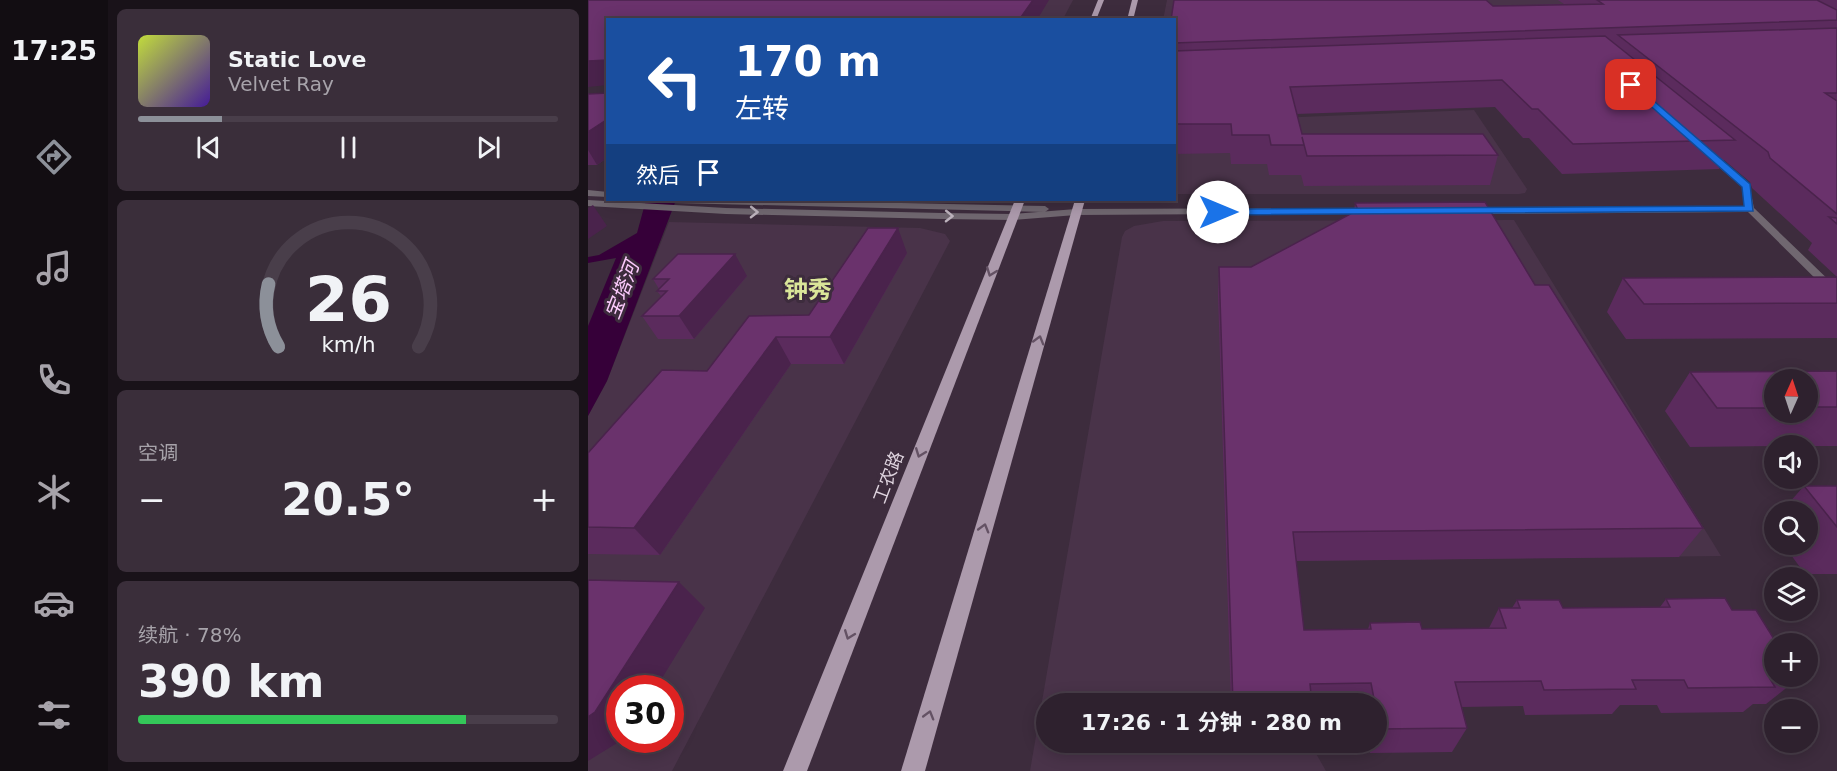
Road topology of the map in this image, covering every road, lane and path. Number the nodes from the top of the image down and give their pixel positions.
1 (1101, 0) edge
2 (1135, 0) edge
3 (1094, 18) edge
4 (1130, 18) edge
5 (1703, 148) edge
6 (588, 193) edge
7 (606, 195) edge
8 (705, 201) edge
9 (588, 203) edge
10 (1078, 206) edge
11 (1016, 208) edge
12 (1750, 208) junction
13 (1462, 211) edge
14 (1381, 212) edge
15 (1837, 294) edge
16 (795, 771) edge
17 (913, 771) edge

1 - 3 main road
2 - 4 main road
5 - 12 street
6 - 7 street
8 - 11 street
9 -> 11 street
10 - 11 street
10 - 14 street
17 -> 10 main road
11 -> 16 main road, 工农路
12 - 13 street
12 - 15 street

